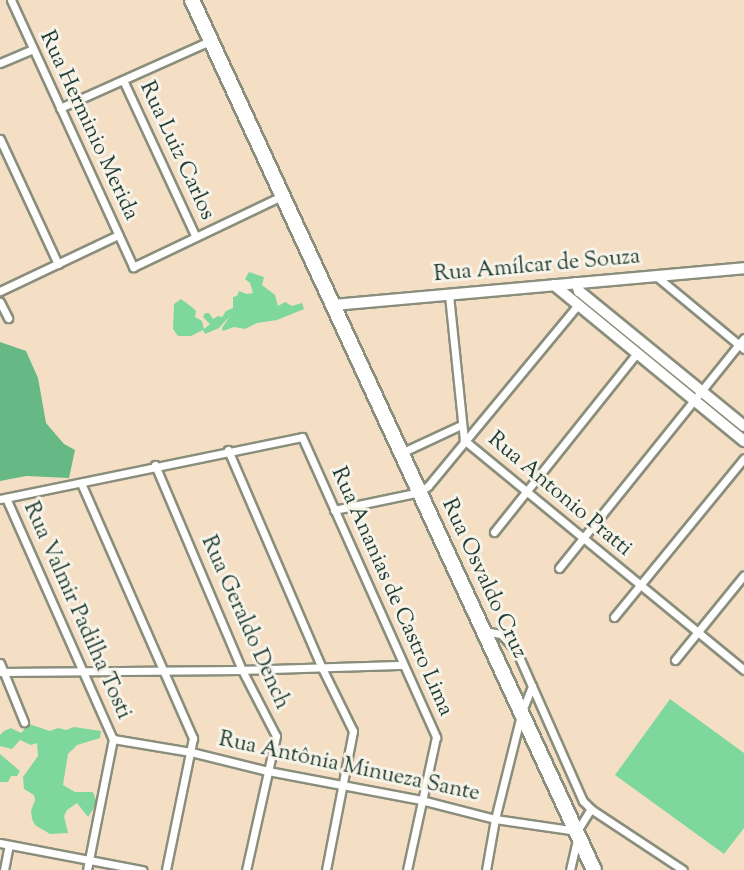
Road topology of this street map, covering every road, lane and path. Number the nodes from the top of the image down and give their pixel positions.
1 (11, 0) edge
2 (192, 0) edge
3 (210, 41) junction
4 (33, 48) junction
5 (0, 63) edge
6 (123, 80) junction
7 (60, 108) junction
8 (0, 139) edge
9 (282, 196) junction
10 (118, 236) junction
11 (196, 237) junction
12 (58, 264) junction
13 (742, 270) edge
14 (656, 276) junction
15 (576, 283) junction
16 (554, 285) junction
17 (0, 291) edge
18 (449, 295) junction
19 (0, 302) edge
20 (333, 305) junction
21 (577, 306) junction
22 (8, 318) dead end
23 (742, 344) edge
24 (636, 354) junction
25 (701, 391) junction
26 (693, 400) junction
27 (461, 425) junction
28 (744, 426) edge
29 (464, 440) junction
30 (744, 441) edge
31 (228, 450) junction
32 (401, 453) junction
33 (744, 458) edge
34 (155, 465) junction
35 (81, 483) junction
36 (420, 492) junction
37 (525, 492) junction
38 (3, 499) edge
39 (334, 510) junction
40 (494, 532) dead end
41 (582, 539) junction
42 (559, 568) dead end
43 (744, 575) edge
44 (640, 585) junction
45 (614, 617) dead end
46 (484, 631) junction
47 (698, 633) junction
48 (675, 660) dead end
49 (0, 663) edge
50 (403, 665) junction
51 (322, 668) junction
52 (162, 669) junction
53 (81, 670) junction
54 (242, 670) junction
55 (744, 670) edge
56 (2, 672) edge
57 (532, 686) junction
58 (522, 711) junction
59 (24, 722) dead end
60 (113, 739) junction
61 (191, 752) junction
62 (268, 771) junction
63 (343, 784) junction
64 (421, 800) junction
65 (591, 809) junction
66 (495, 819) junction
67 (578, 832) junction
68 (0, 843) edge
69 (9, 845) junction
70 (90, 859) junction
71 (4, 870) edge
72 (87, 870) edge
73 (142, 870) edge
74 (166, 870) edge
75 (246, 870) edge
76 (326, 870) edge
77 (407, 870) edge
78 (486, 870) edge
79 (570, 870) edge
80 (594, 870) edge
81 (683, 870) edge

1 - 4 street, Rua Herminio Merida
2 - 3 highway, Rua Osvaldo Cruz
3 - 6 street
3 - 9 highway, Rua Osvaldo Cruz
4 - 5 street
4 - 7 street, Rua Herminio Merida
6 - 7 street
6 - 11 street, Rua Luiz Carlos
7 - 10 street, Rua Herminio Merida
8 - 12 street
9 - 11 street
9 - 20 highway, Rua Osvaldo Cruz
10 - 11 street, Rua Herminio Merida
10 - 12 street
12 - 17 street
13 - 14 street, Rua Amílcar de Souza
14 - 15 street, Rua Amílcar de Souza
14 - 23 street
15 - 16 street, Rua Amílcar de Souza
15 - 25 street
16 - 18 street, Rua Amílcar de Souza
16 - 21 street
18 - 20 street, Rua Amílcar de Souza
18 - 27 street, Rua Antonio Pratti
19 - 22 street
20 - 32 highway, Rua Osvaldo Cruz
21 - 24 street
21 - 29 street
23 - 25 street
24 - 26 street
24 - 37 street
25 - 26 street
25 - 28 street
26 - 30 street
26 - 41 street
27 - 29 street, Rua Antonio Pratti
27 - 32 street
29 - 36 street
29 - 37 street, Rua Antonio Pratti
31 - 34 street
31 - 39 street, Rua Ananias de Castro Lima
31 - 51 street
32 - 36 highway, Rua Osvaldo Cruz
33 - 44 street
34 - 35 street
34 - 54 street, Rua Geraldo Dench
35 - 38 street
35 - 52 street
36 - 39 street
36 - 46 highway, Rua Osvaldo Cruz
37 - 40 street
37 - 41 street, Rua Antonio Pratti
38 - 53 street, Rua Valmir Padilha Tosti
39 - 50 street, Rua Ananias de Castro Lima
41 - 42 street
41 - 44 street, Rua Antonio Pratti
43 - 47 street
44 - 45 street
44 - 47 street, Rua Antonio Pratti
46 - 57 street
46 - 58 highway, Rua Osvaldo Cruz
47 - 48 street
47 - 55 street, Rua Antonio Pratti
49 - 56 street
50 - 51 street
50 - 64 street, Rua Ananias de Castro Lima
51 - 54 street
51 - 63 street
52 - 53 street
52 - 54 street
52 - 61 street
53 - 56 street
53 - 60 street, Rua Valmir Padilha Tosti
54 - 62 street, Rua Geraldo Dench
56 - 59 street
57 - 58 street
57 - 65 street
58 - 66 street
58 - 67 highway, Rua Osvaldo Cruz
60 - 61 street, Rua Antônia Minueza Sante
60 - 70 street
61 - 62 street, Rua Antônia Minueza Sante
61 - 74 street
62 - 63 street, Rua Antônia Minueza Sante
62 - 75 street, Rua Geraldo Dench
63 - 64 street, Rua Antônia Minueza Sante
63 - 76 street
64 - 66 street, Rua Antônia Minueza Sante
64 - 77 street, Rua Ananias de Castro Lima
65 - 67 street
65 - 81 street
66 - 67 street, Rua Antônia Minueza Sante
66 - 78 street
67 - 79 street
67 - 80 highway, Rua Osvaldo Cruz
68 - 69 street
69 - 70 street
69 - 71 street
70 - 72 street
70 - 73 street

